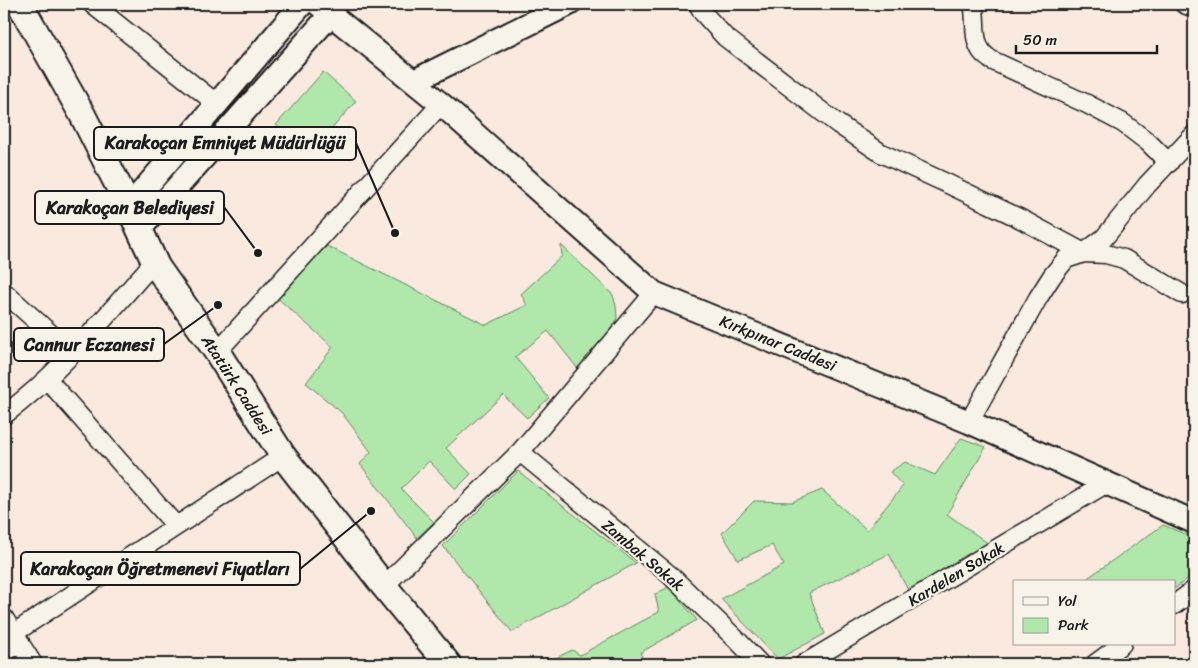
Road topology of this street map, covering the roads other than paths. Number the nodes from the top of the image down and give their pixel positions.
1 (20, 4) edge
2 (92, 4) edge
3 (302, 4) edge
4 (569, 4) edge
5 (698, 4) edge
6 (973, 4) edge
7 (1184, 4) edge
8 (1194, 8) edge
9 (325, 9) edge
10 (414, 81) junction
11 (216, 104) junction
12 (441, 104) junction
13 (1194, 135) edge
14 (1169, 162) junction
15 (129, 207) junction
16 (139, 230) junction
17 (1084, 254) junction
18 (154, 262) junction
19 (4, 292) edge
20 (654, 292) junction
21 (1182, 294) dead end
22 (217, 352) junction
23 (72, 354) junction
24 (47, 378) junction
25 (4, 415) edge
26 (969, 422) junction
27 (520, 452) junction
28 (283, 456) junction
29 (1107, 483) junction
30 (1194, 522) edge
31 (176, 526) junction
32 (384, 586) junction
33 (1194, 590) edge
34 (1176, 604) edge
35 (4, 618) edge
36 (17, 638) junction
37 (1119, 646) edge
38 (4, 653) edge
39 (444, 663) edge
40 (33, 664) edge
41 (760, 664) edge
42 (804, 664) edge
43 (1095, 664) edge

1 - 15 main road, Atatürk Caddesi
2 - 11 street
3 - 11 street
4 - 10 street
5 - 17 street
6 - 14 street
7 - 8 street
9 - 10 street, Kırkpınar Caddesi
9 - 16 street
10 - 12 street, Kırkpınar Caddesi
11 - 15 street
12 - 20 street, Kırkpınar Caddesi
12 - 22 street
13 - 14 street
14 - 17 street
15 - 16 main road, Atatürk Caddesi
16 - 18 main road, Atatürk Caddesi
17 - 21 street
17 - 26 street
18 - 22 main road, Atatürk Caddesi
18 - 23 street
19 - 23 street
20 - 26 street, Kırkpınar Caddesi
20 - 27 street
22 - 28 main road, Atatürk Caddesi
23 - 24 street
24 - 25 street
24 - 31 street
26 - 29 street, Kırkpınar Caddesi
27 - 32 street
27 - 41 street, Zambak Sokak
28 - 31 street
28 - 32 main road, Atatürk Caddesi
29 - 30 street, Kırkpınar Caddesi
29 - 42 street, Kardelen Sokak
31 - 36 street
32 - 39 main road, Atatürk Caddesi
33 - 34 street
35 - 36 street
36 - 38 street
36 - 40 street
37 - 43 street

